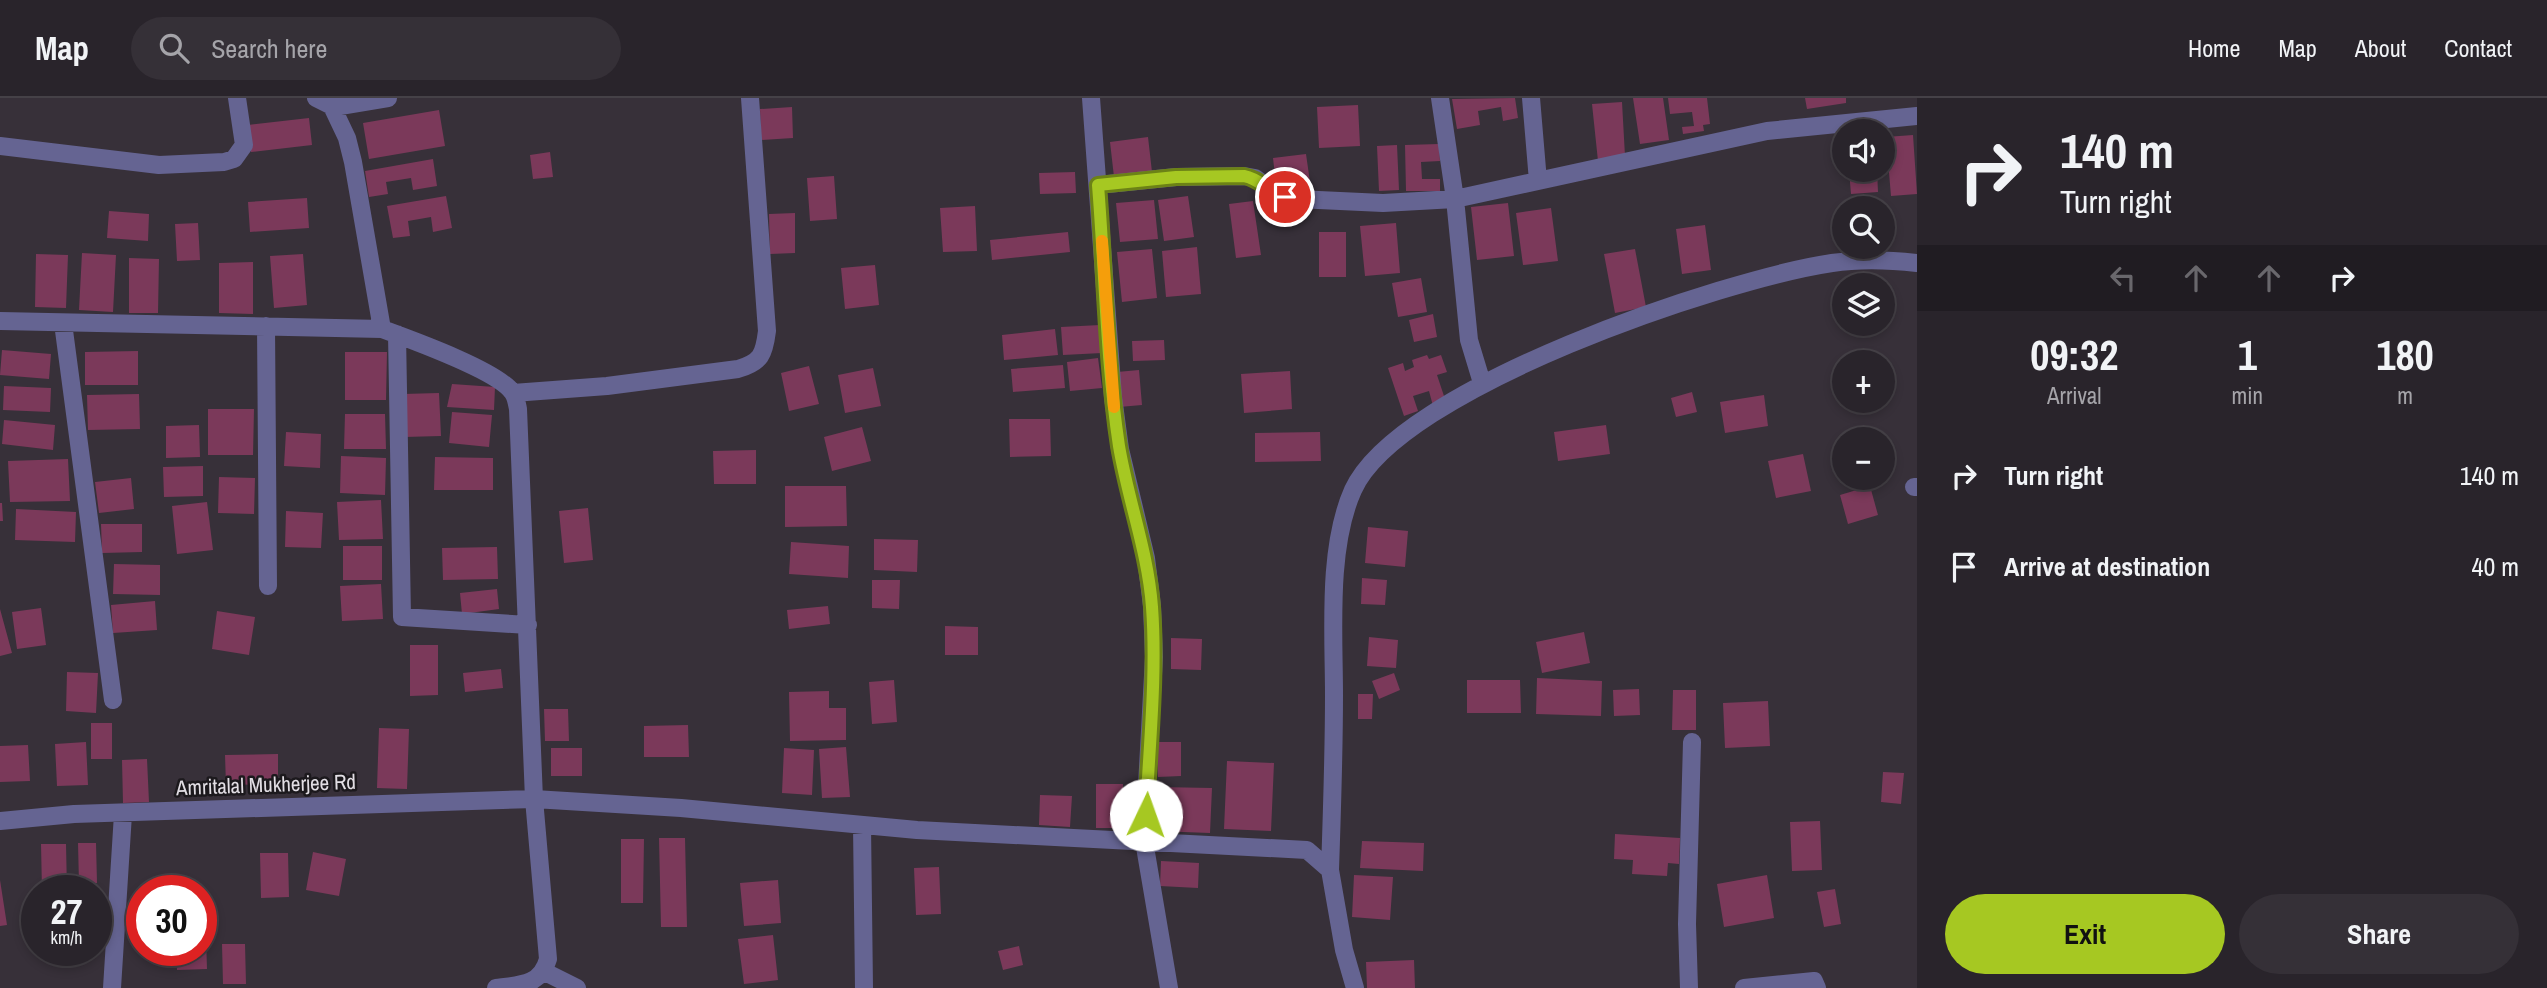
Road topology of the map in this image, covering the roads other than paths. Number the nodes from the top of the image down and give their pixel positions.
1 (237, 98) edge
2 (316, 98) edge
3 (388, 98) edge
4 (750, 98) edge
5 (1091, 98) edge
6 (1440, 98) edge
7 (1531, 98) edge
8 (331, 103) edge
9 (1917, 116) edge
10 (0, 146) edge
11 (1538, 181) junction
12 (1098, 185) junction
13 (1455, 199) junction
14 (1917, 262) edge
15 (0, 321) edge
16 (63, 323) junction
17 (266, 326) junction
18 (389, 331) junction
19 (1482, 383) junction
20 (513, 393) junction
21 (268, 586) dead end
22 (528, 625) junction
23 (113, 700) dead end
24 (1692, 742) dead end
25 (534, 799) junction
26 (122, 814) junction
27 (0, 821) edge
28 (862, 825) junction
29 (1144, 841) junction
30 (1330, 870) junction
31 (545, 972) junction
32 (112, 988) edge
33 (496, 988) edge
34 (577, 988) edge
35 (864, 988) edge
36 (1169, 988) edge
37 (1355, 988) edge
38 (1689, 988) edge
39 (1744, 988) edge
40 (1817, 988) edge

1 - 10 street
2 - 8 street
3 - 8 street
4 - 20 street
5 - 12 street
6 - 13 street
7 - 11 street
8 - 18 street
9 - 11 street
11 - 13 street
12 - 13 street
12 - 29 street
13 - 19 street
14 - 19 street
15 - 16 street
16 - 17 street
16 - 23 street
17 - 18 street
17 - 21 street
18 - 20 street
18 - 22 street
19 - 30 street
20 - 22 street
22 - 25 street
24 - 38 street
25 - 26 street, Amritalal Mukherjee Rd
25 - 28 street, Amritalal Mukherjee Rd
25 - 31 street
26 - 27 street, Amritalal Mukherjee Rd
26 - 32 street
28 - 29 street, Amritalal Mukherjee Rd
28 - 35 street
29 - 30 street, Amritalal Mukherjee Rd
29 - 36 street
30 - 37 street
31 - 33 street
31 - 34 street
39 - 40 street

